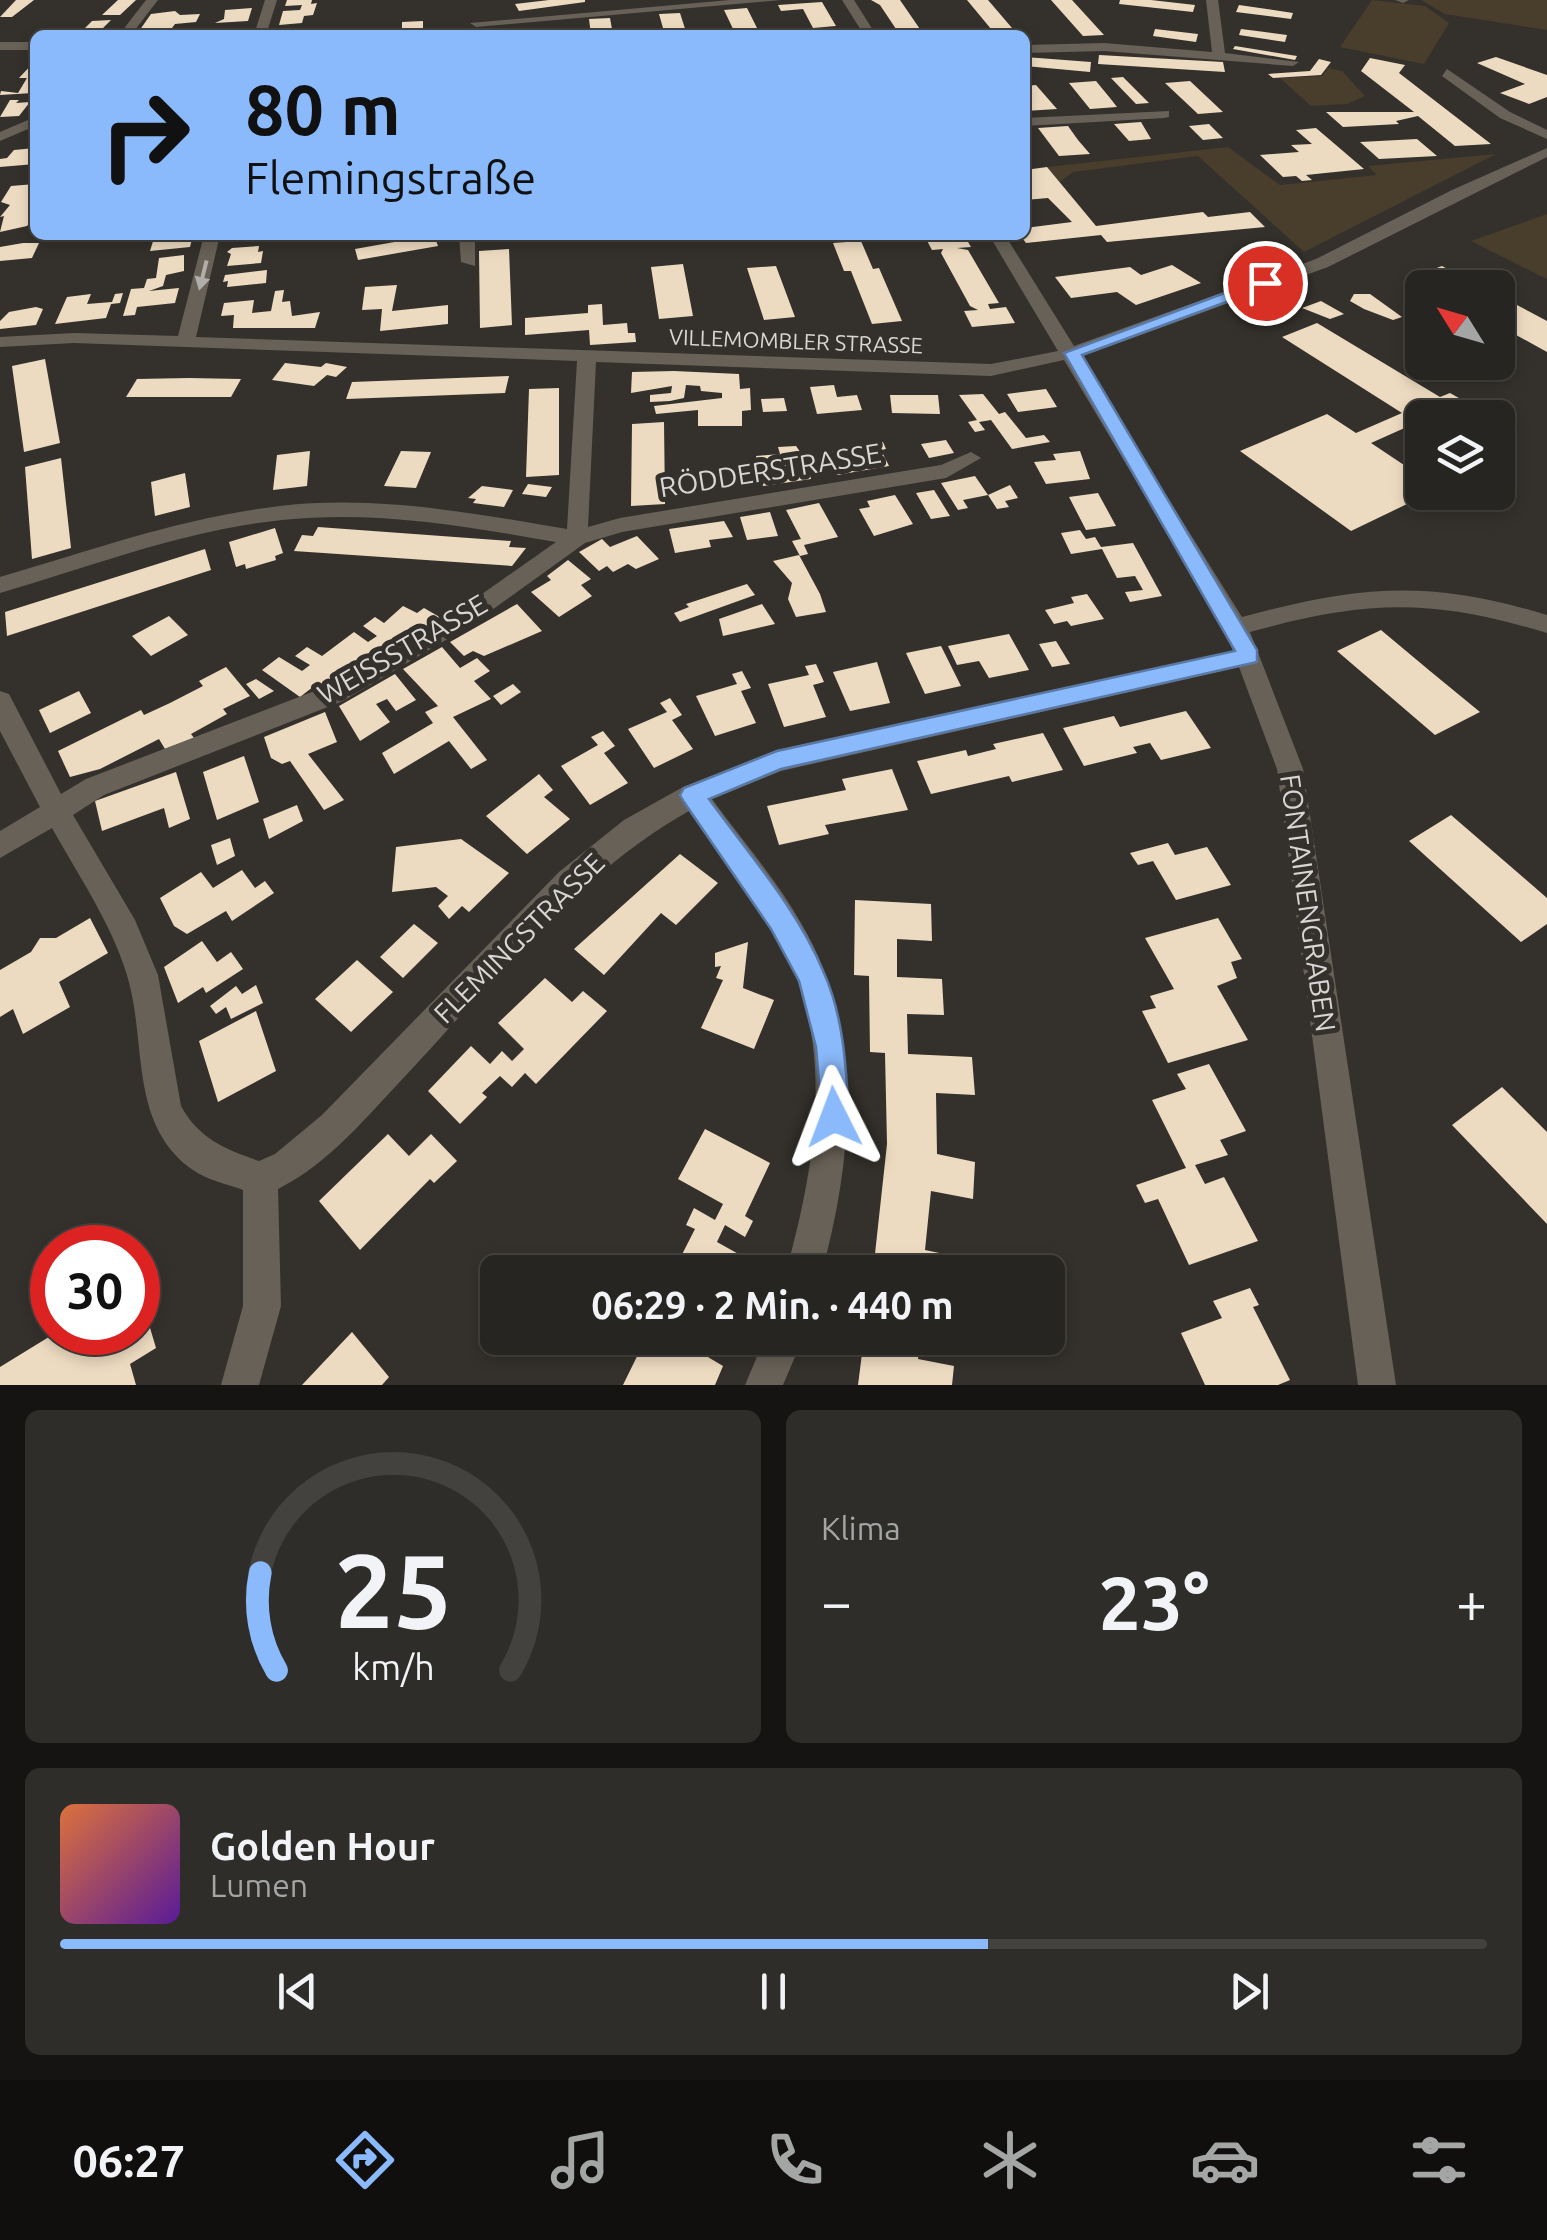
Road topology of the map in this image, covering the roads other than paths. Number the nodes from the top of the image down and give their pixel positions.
1 (152, 0) edge
2 (271, 0) edge
3 (775, 0) edge
4 (848, 0) edge
5 (1212, 0) edge
6 (475, 23) edge
7 (129, 30) edge
8 (262, 30) edge
9 (867, 30) edge
10 (0, 46) edge
11 (30, 46) edge
12 (1030, 48) edge
13 (1219, 55) junction
14 (1293, 62) dead end
15 (1447, 72) dead end
16 (1164, 114) dead end
17 (1030, 122) edge
18 (30, 124) edge
19 (1547, 135) edge
20 (3, 140) edge
21 (1547, 152) edge
22 (211, 240) edge
23 (467, 240) edge
24 (1000, 240) edge
25 (469, 262) dead end
26 (0, 342) edge
27 (186, 342) junction
28 (1073, 353) junction
29 (587, 356) junction
30 (971, 458) dead end
31 (576, 538) junction
32 (0, 585) edge
33 (1547, 624) edge
34 (1236, 627) junction
35 (1250, 656) junction
36 (0, 701) edge
37 (692, 795) junction
38 (56, 811) junction
39 (0, 846) edge
40 (260, 1178) junction
41 (809, 1255) edge
42 (777, 1355) edge
43 (240, 1385) edge
44 (764, 1385) edge
45 (1377, 1385) edge

1 - 7 street
2 - 8 street
3 - 6 street
4 - 9 street
5 - 13 street
10 - 11 street
12 - 13 street
13 - 14 street
15 - 19 street
16 - 17 street
18 - 20 street
21 - 28 street, VILLEMOMBLER STRASSE
22 -> 27 street
23 - 25 street
24 - 28 street, FONTAINENGRABEN
26 - 27 street, VILLEMOMBLER STRASSE
27 - 29 street, VILLEMOMBLER STRASSE
28 - 29 street, VILLEMOMBLER STRASSE
28 - 34 street, FONTAINENGRABEN
29 - 31 street
30 - 31 street, RÖDDERSTRASSE
31 - 32 street
31 - 38 street, WEISSSTRASSE
33 - 34 street
34 - 35 street, FONTAINENGRABEN
35 - 37 street, FLEMINGSTRASSE
35 - 45 street, FONTAINENGRABEN
36 - 38 street
37 - 40 street, FLEMINGSTRASSE
37 - 41 street
38 - 39 street, WEISSSTRASSE
38 - 40 street
40 - 43 street
42 - 44 street

